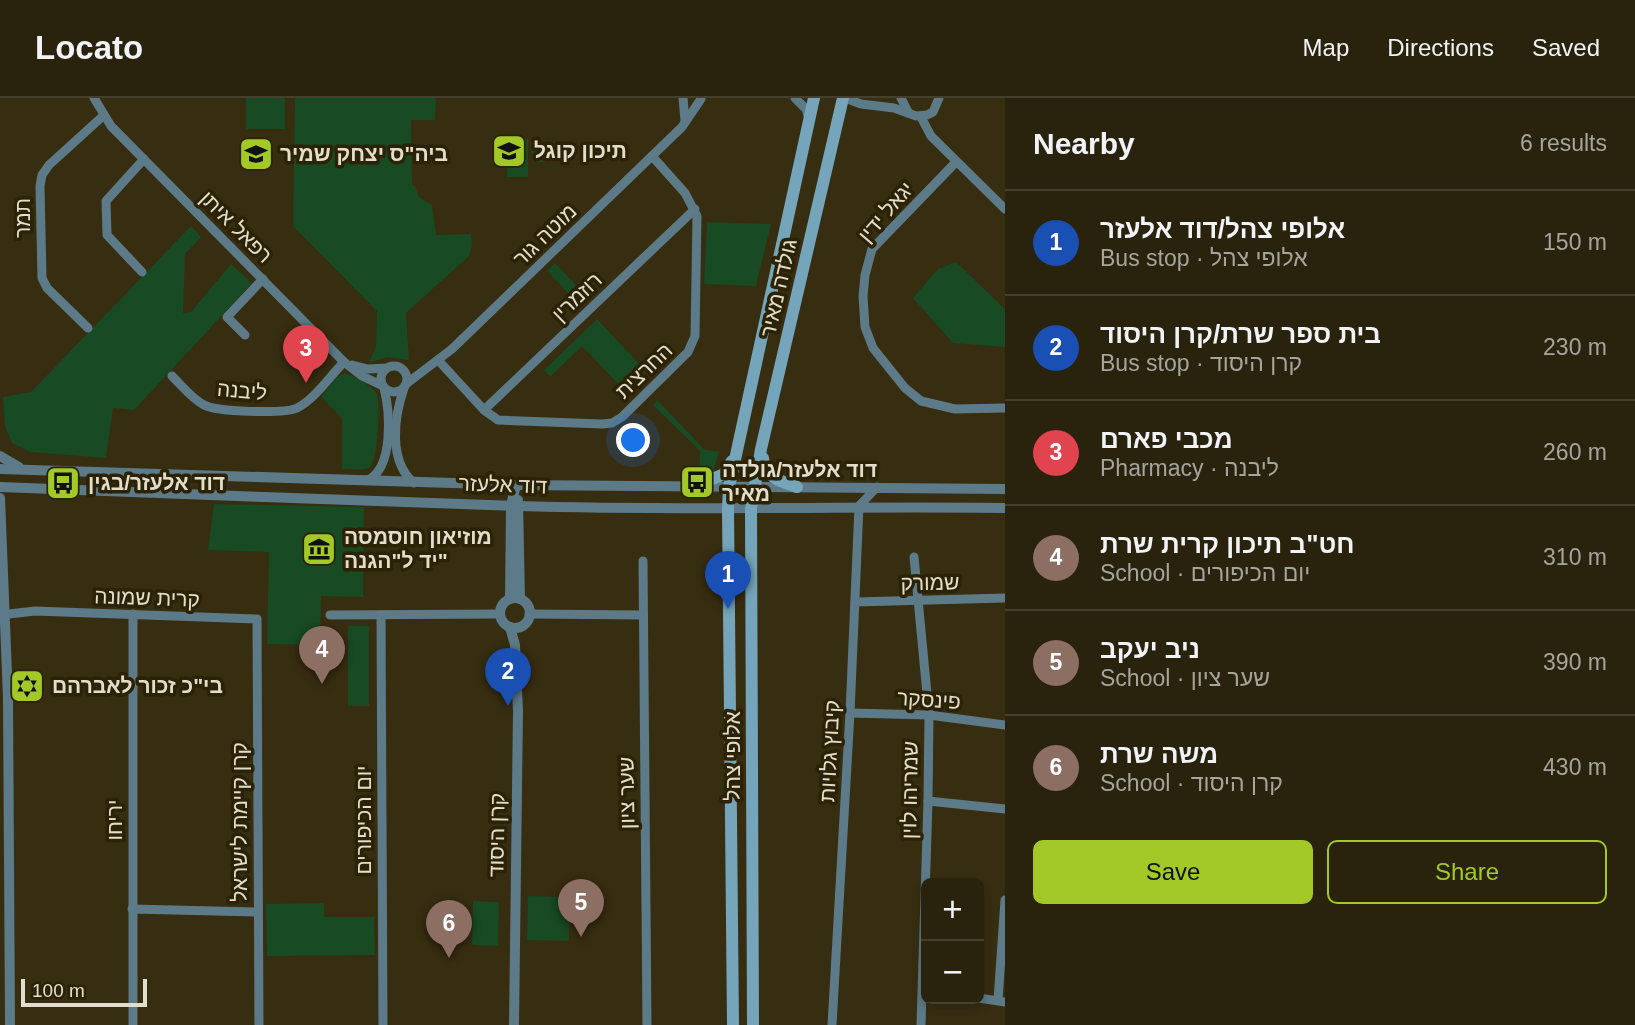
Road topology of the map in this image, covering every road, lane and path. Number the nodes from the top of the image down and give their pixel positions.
1 (96, 98) edge
2 (684, 98) edge
3 (701, 98) edge
4 (795, 98) edge
5 (814, 98) edge
6 (844, 98) edge
7 (901, 98) edge
8 (939, 98) edge
9 (861, 104) junction
10 (908, 112) junction
11 (839, 114) junction
12 (103, 116) junction
13 (921, 117) junction
14 (809, 121) junction
15 (682, 127) junction
16 (652, 156) junction
17 (144, 159) junction
18 (956, 162) junction
19 (695, 209) junction
20 (1005, 209) edge
21 (142, 272) dead end
22 (263, 279) junction
23 (88, 328) dead end
24 (245, 335) dead end
25 (344, 362) junction
26 (434, 363) junction
27 (399, 367) junction
28 (387, 368) junction
29 (172, 376) dead end
30 (405, 386) junction
31 (383, 387) junction
32 (1005, 408) edge
33 (484, 410) junction
34 (739, 448) junction
35 (761, 449) junction
36 (0, 456) edge
37 (0, 469) edge
38 (25, 469) junction
39 (367, 481) junction
40 (414, 483) junction
41 (516, 485) junction
42 (696, 486) junction
43 (754, 486) junction
44 (0, 487) edge
45 (729, 487) junction
46 (797, 487) junction
47 (877, 487) junction
48 (1005, 489) edge
49 (0, 498) edge
50 (515, 506) junction
51 (859, 506) junction
52 (728, 508) junction
53 (1005, 508) edge
54 (751, 509) junction
55 (914, 557) dead end
56 (643, 561) dead end
57 (1005, 598) edge
58 (515, 599) junction
59 (917, 601) junction
60 (855, 602) junction
61 (3, 611) edge
62 (133, 614) junction
63 (500, 614) junction
64 (530, 614) junction
65 (330, 615) dead end
66 (381, 615) junction
67 (643, 615) junction
68 (257, 619) joint
69 (515, 627) junction
70 (850, 713) junction
71 (929, 715) junction
72 (1005, 725) edge
73 (928, 801) junction
74 (1005, 809) edge
75 (1005, 900) edge
76 (132, 909) junction
77 (257, 912) junction
78 (925, 941) edge
79 (984, 999) edge
80 (1002, 1001) edge
81 (923, 1004) edge
82 (10, 1025) edge
83 (133, 1025) edge
84 (260, 1025) edge
85 (383, 1025) edge
86 (514, 1025) edge
87 (647, 1025) edge
88 (733, 1025) edge
89 (753, 1025) edge
90 (832, 1025) edge
91 (921, 1025) edge

1 - 12 street
2 - 3 street
2 - 15 street
3 - 15 street, מוטה גור
4 - 14 street
5 - 14 main road, גולדה מאיר
6 - 9 street
6 - 11 main road, גולדה מאיר
7 - 10 street
8 - 13 street
9 - 10 street
9 - 11 street
10 - 13 street
11 - 35 main road, גולדה מאיר
12 - 17 street, רפאל איתן
12 - 23 street, תמר
13 - 18 street
14 - 34 main road, גולדה מאיר
15 - 16 street, מוטה גור
16 - 19 street
16 - 26 street, מוטה גור
17 - 21 street
17 - 22 street, רפאל איתן
18 - 20 street
18 - 32 street, יגאל ידין
19 - 33 street, רוזמרין
19 - 33 street, החרצית
22 - 24 street
22 - 25 street, רפאל איתן
25 - 28 street
25 - 29 street, ליבנה
25 - 31 street, רפאל איתן
26 - 27 street
26 - 30 street, מוטה גור
26 - 33 street, החרצית
27 - 28 street
27 - 30 street
28 - 31 street
30 - 31 street
30 - 40 street
31 - 39 street
34 - 42 main road
34 - 45 main road, גולדה מאיר
35 - 43 main road, גולדה מאיר
35 - 46 main road
36 - 38 street
37 - 38 street, דוד אלעזר
38 - 39 street, דוד אלעזר
39 - 40 street, דוד אלעזר
40 - 41 street, דוד אלעזר
41 - 42 street, דוד אלעזר
41 - 50 street
42 - 45 street, דוד אלעזר
43 - 45 street, דוד אלעזר
43 - 46 street, דוד אלעזר
43 - 54 main road, אלופי צהל
44 - 50 street, דוד אלעזר
45 - 52 main road, אלופי צהל
46 - 47 street, דוד אלעזר
47 - 48 street, דוד אלעזר
47 - 51 street
49 - 61 street
50 - 52 street, דוד אלעזר
50 - 58 street
51 - 53 street, דוד אלעזר
51 - 54 street, דוד אלעזר
51 - 60 street, קיבוץ גלויות
52 - 54 street, דוד אלעזר
52 - 88 main road, אלופי צהל
54 - 89 main road, אלופי צהל
55 - 59 street, שמריהו לוין
56 - 67 street, שער ציון
57 - 59 street, שמורק
58 - 63 street
58 - 64 street
59 - 60 street, שמורק
59 - 71 street, שמריהו לוין
60 - 70 street, קיבוץ גלויות
61 - 62 street, קרית שמונה
61 - 82 street
62 - 68 street, קרית שמונה
62 - 76 street, יריחו
63 - 66 street
63 - 69 street
64 - 67 street
64 - 69 street
65 - 66 street
66 - 85 street, יום הכיפורים
67 - 87 street, שער ציון
68 - 77 street, קרן קיימת לישראל
69 - 86 street, קרן היסוד
70 - 71 street, פינסקר
70 - 90 street, קיבוץ גלויות
71 - 72 street, פינסקר
71 - 73 street, שמריהו לוין
73 - 74 street
73 - 78 street, שמריהו לוין
75 - 80 street
76 - 77 street
76 - 83 street, יריחו
77 - 84 street, קרן קיימת לישראל
79 - 80 street
81 - 91 street, שמריהו לוין

